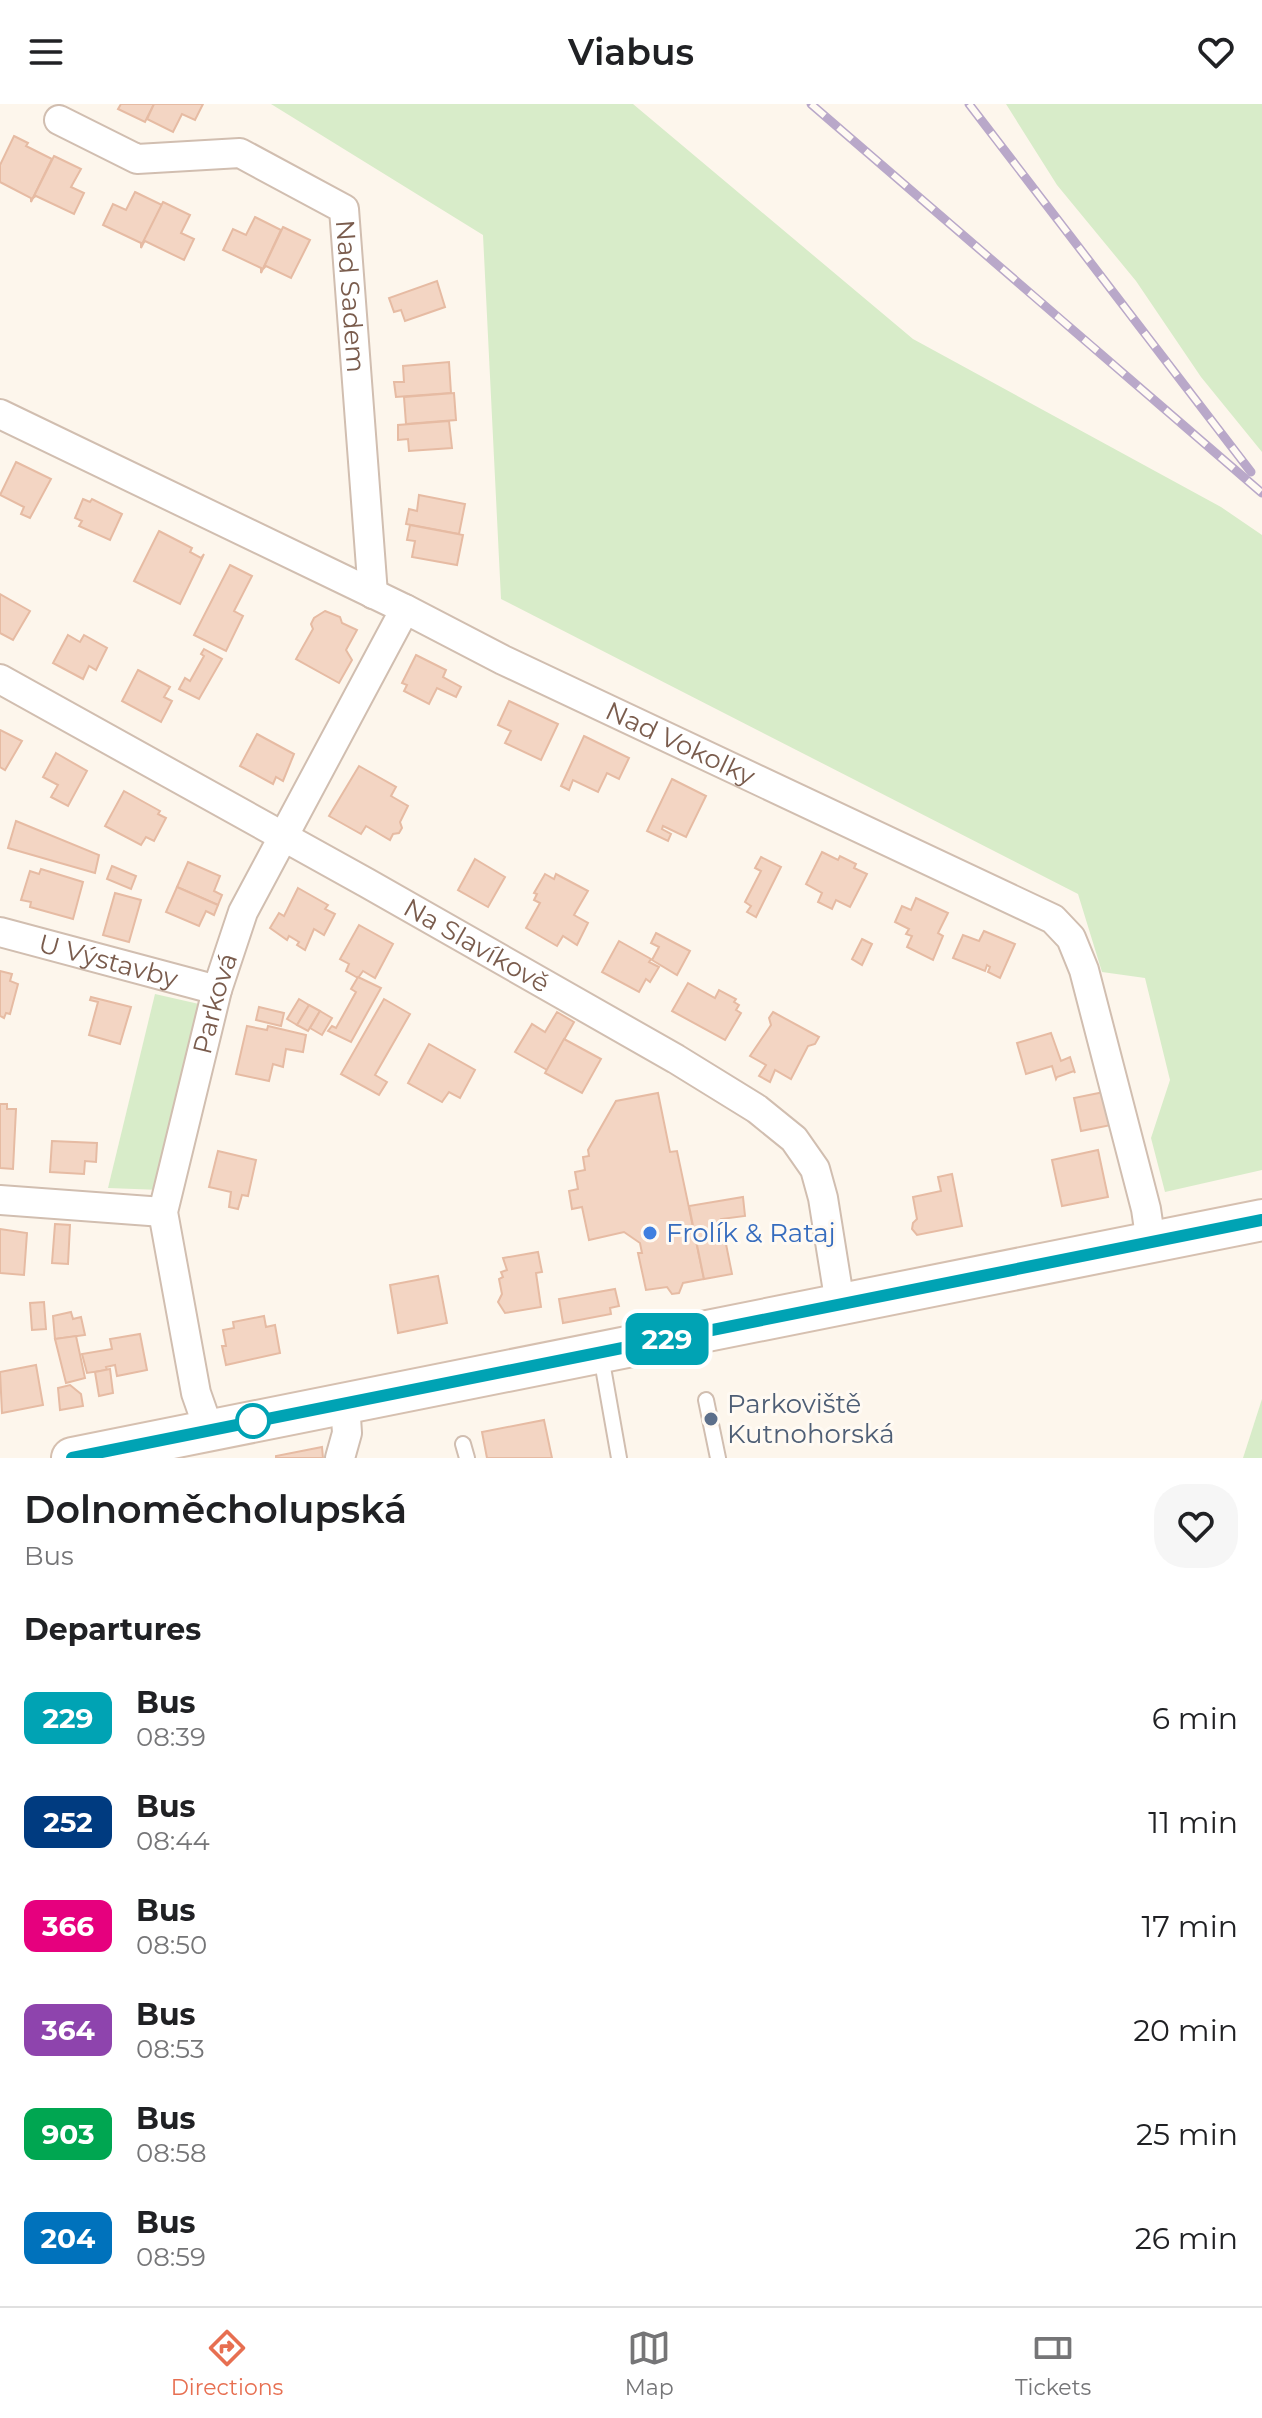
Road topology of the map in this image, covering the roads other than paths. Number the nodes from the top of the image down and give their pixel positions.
1 (59, 120) dead end
2 (0, 414) edge
3 (373, 594) junction
4 (405, 609) junction
5 (0, 679) edge
6 (283, 835) junction
7 (0, 932) edge
8 (217, 990) junction
9 (0, 1200) edge
10 (163, 1212) junction
11 (1262, 1220) edge
12 (1151, 1243) junction
13 (840, 1304) junction
14 (601, 1352) junction
15 (706, 1400) dead end
16 (345, 1402) junction
17 (209, 1430) junction
18 (72, 1458) edge
19 (340, 1458) edge
20 (619, 1458) edge
21 (718, 1458) edge

1 - 3 street, Nad Sadem
2 - 3 street, Nad Vokolky
3 - 4 street, Nad Vokolky
4 - 6 street, Parková
4 - 12 street, Nad Vokolky
5 - 6 street, Na Slavíkově
6 - 8 street, Parková
6 - 13 street, Na Slavíkově
7 - 8 street, U Výstavby
8 - 10 street, Parková
9 - 10 street
10 - 17 street, Parková
11 - 12 main road
12 - 13 main road
13 - 14 main road
14 - 16 main road
14 - 20 lane
15 - 21 lane
16 - 17 main road
16 - 19 street
17 - 18 main road

